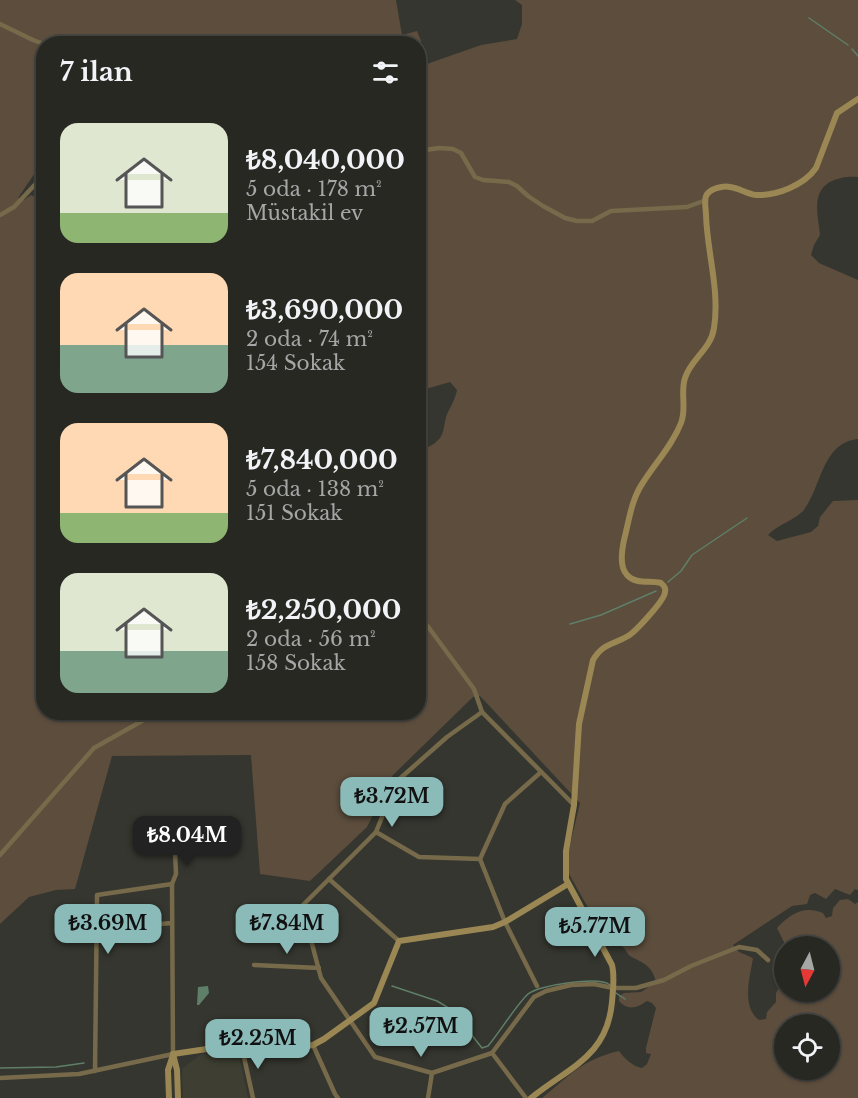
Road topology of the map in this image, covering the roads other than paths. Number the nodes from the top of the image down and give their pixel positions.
1 (0, 24) edge
2 (36, 41) edge
3 (858, 99) edge
4 (426, 150) edge
5 (36, 184) edge
6 (706, 200) junction
7 (0, 215) edge
8 (426, 623) edge
9 (482, 712) junction
10 (144, 720) edge
11 (541, 772) junction
12 (574, 805) junction
13 (376, 832) junction
14 (175, 852) dead end
15 (0, 855) edge
16 (480, 859) junction
17 (329, 879) junction
18 (568, 884) junction
19 (173, 885) junction
20 (504, 922) junction
21 (172, 923) junction
22 (97, 929) junction
23 (399, 941) junction
24 (768, 960) dead end
25 (254, 965) dead end
26 (319, 968) junction
27 (537, 986) dead end
28 (613, 988) junction
29 (351, 1022) junction
30 (313, 1045) junction
31 (241, 1047) junction
32 (492, 1053) junction
33 (173, 1054) junction
34 (95, 1071) junction
35 (432, 1073) junction
36 (0, 1078) edge
37 (169, 1098) edge
38 (178, 1098) edge
39 (253, 1098) edge
40 (338, 1098) edge
41 (428, 1098) edge
42 (526, 1098) edge
43 (531, 1098) edge

1 - 2 street
3 - 6 street
4 - 6 street
5 - 7 street
6 - 12 street
8 - 9 street
9 - 11 street
9 - 13 street
10 - 15 street
11 - 12 street
11 - 16 street
12 - 18 street
13 - 16 street
13 - 17 street
14 - 19 street
16 - 20 street
17 - 23 street
17 - 26 street
18 - 20 street
18 - 28 street
19 - 21 street
19 - 22 street
20 - 23 street
20 - 27 street
21 - 22 street
21 - 33 street
22 - 34 street
23 - 29 street
24 - 28 street
25 - 26 street
26 - 29 street
28 - 32 street
28 - 43 street
29 - 30 street
29 - 35 street
30 - 31 street
30 - 40 street
31 - 33 street
31 - 39 street
32 - 35 street
32 - 42 street
33 - 34 street
33 - 37 street
33 - 38 street
34 - 36 street
35 - 41 street

